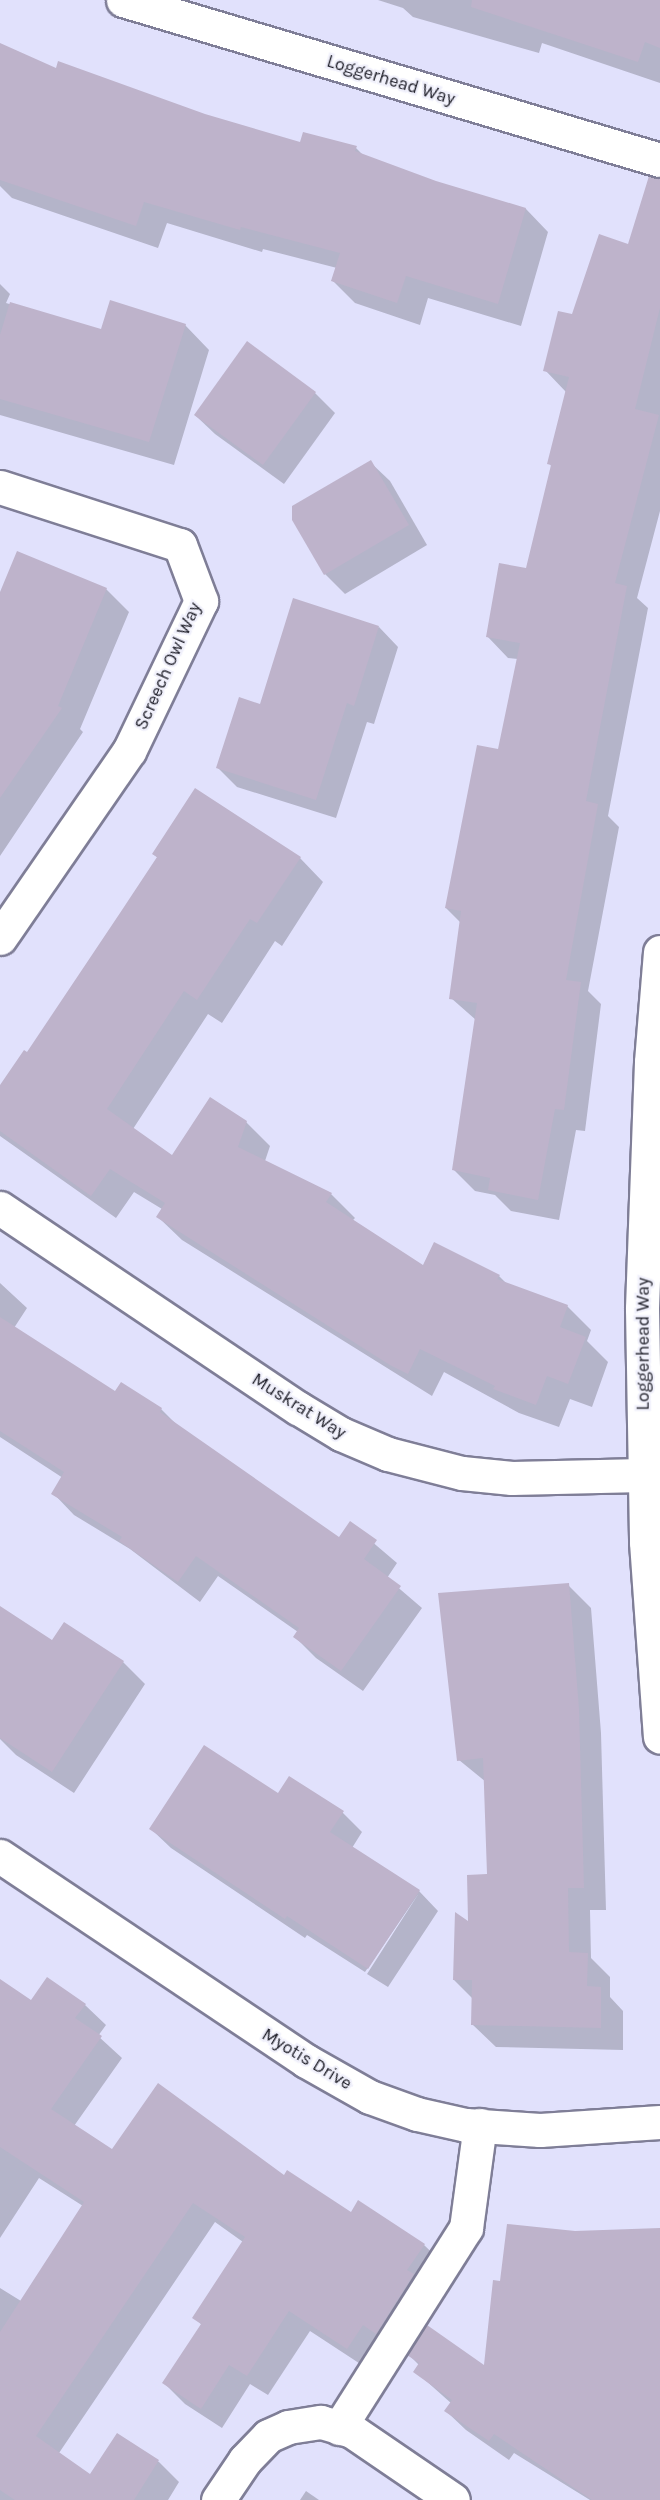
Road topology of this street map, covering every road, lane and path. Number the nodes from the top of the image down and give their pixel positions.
1 (123, 0) edge
2 (660, 160) edge
3 (0, 487) edge
4 (0, 938) edge
5 (660, 952) edge
6 (0, 1208) edge
7 (644, 1475) junction
8 (660, 1736) edge
9 (0, 1856) edge
10 (660, 2122) edge
11 (480, 2125) junction
12 (339, 2428) junction
13 (218, 2500) edge
14 (453, 2500) edge

1 - 2 street, Loggerhead Way
3 - 4 street, Screech Owl Way
5 - 7 street, Loggerhead Way
6 - 7 street, Muskrat Way
7 - 8 street, Loggerhead Way
9 - 11 street, Myotis Drive
10 - 11 street, Myotis Drive
11 - 12 street
12 - 13 street
12 - 14 street

